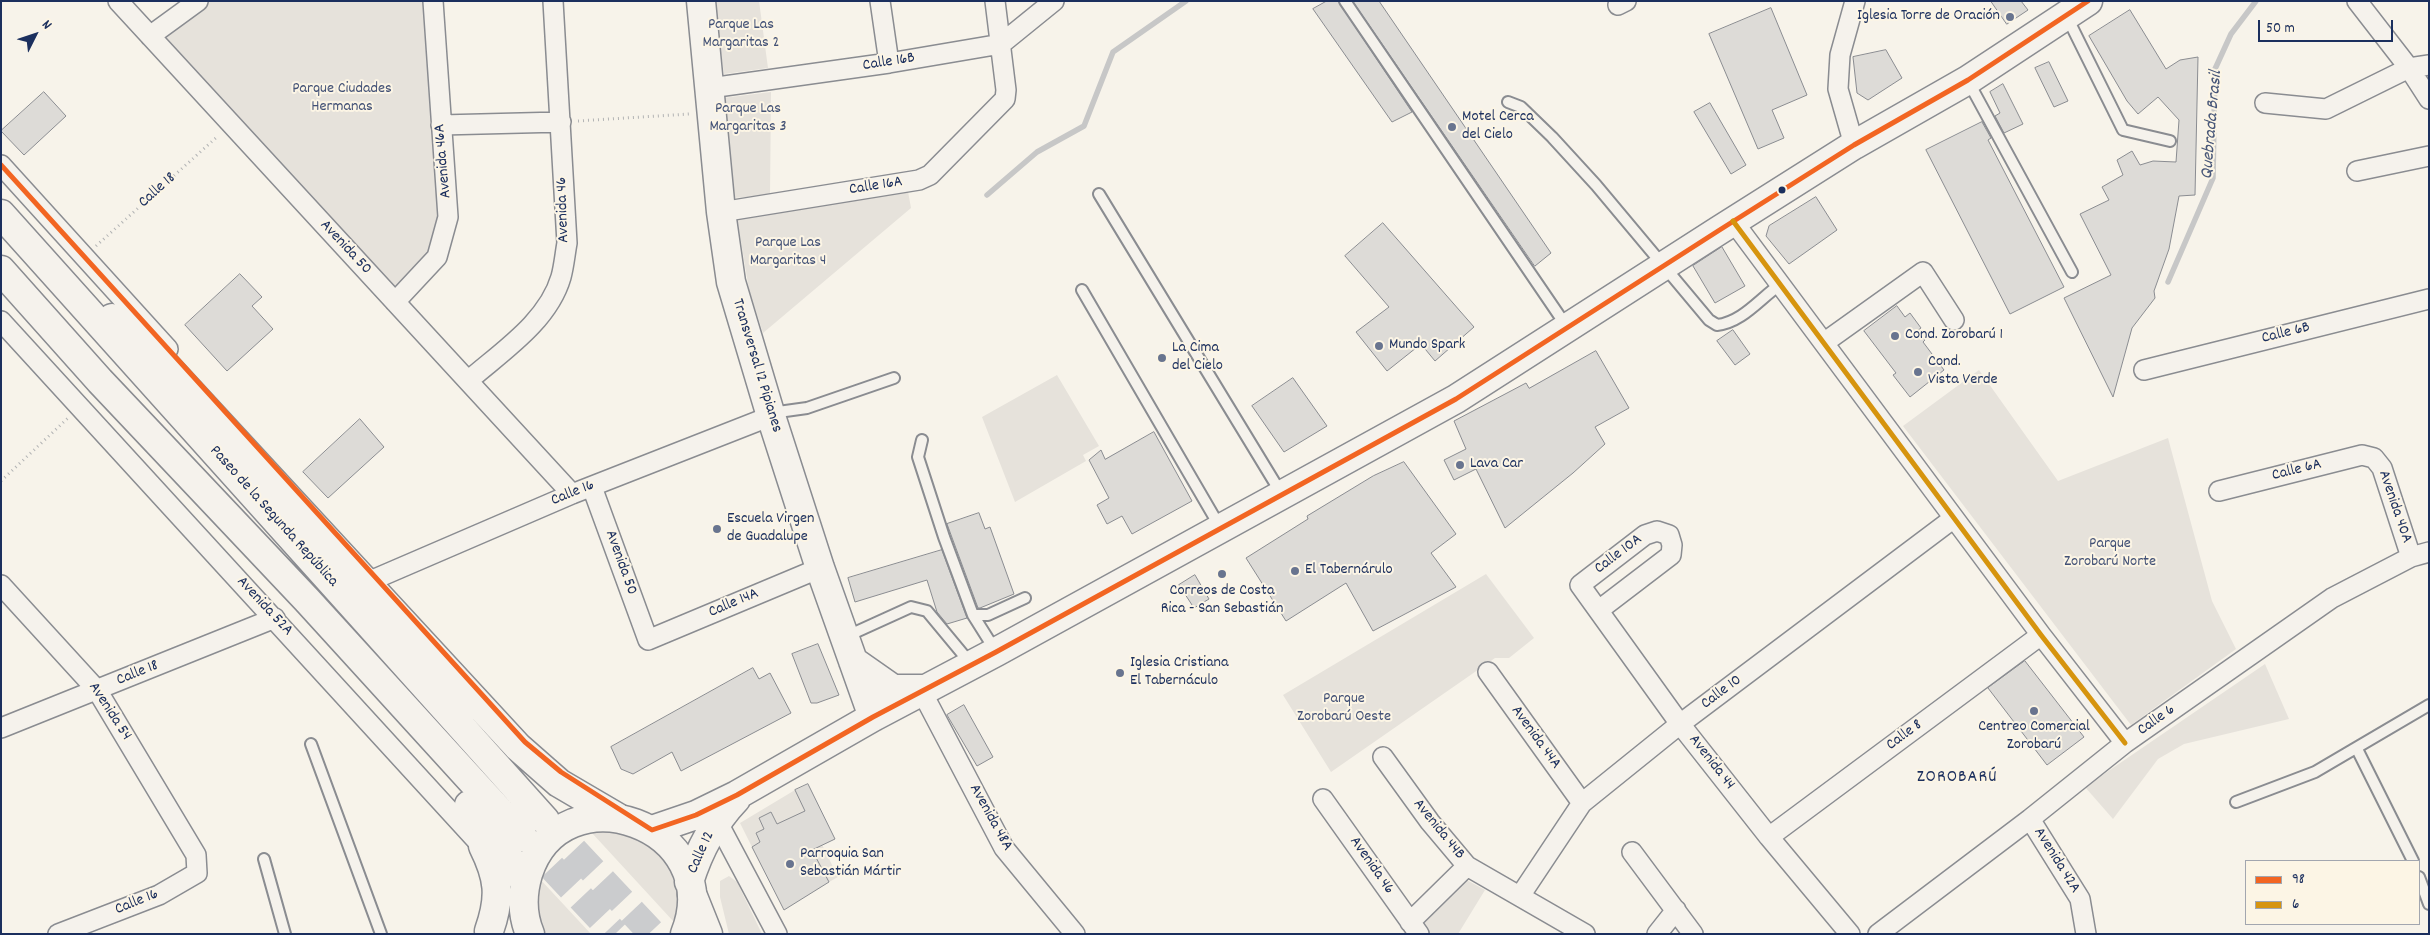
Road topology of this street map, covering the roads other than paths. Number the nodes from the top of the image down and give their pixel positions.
1 (118, 1) edge
2 (198, 1) edge
3 (433, 1) edge
4 (553, 1) edge
5 (701, 1) edge
6 (880, 1) edge
7 (995, 1) edge
8 (1054, 1) edge
9 (1345, 1) edge
10 (1855, 1) edge
11 (2357, 1) edge
12 (2077, 9) edge
13 (150, 36) junction
14 (1001, 44) junction
15 (889, 63) junction
16 (2429, 65) edge
17 (2409, 68) junction
18 (1968, 80) junction
19 (2429, 99) edge
20 (711, 100) junction
21 (1508, 102) dead end
22 (2265, 103) dead end
23 (561, 122) junction
24 (441, 125) junction
25 (2170, 142) dead end
26 (1854, 145) junction
27 (2429, 156) edge
28 (1, 166) edge
29 (2357, 171) dead end
30 (1099, 194) dead end
31 (720, 212) junction
32 (1, 214) edge
33 (1733, 221) junction
34 (1662, 267) junction
35 (1, 270) edge
36 (2072, 272) dead end
37 (58, 277) junction
38 (1781, 284) junction
39 (1082, 290) dead end
40 (2429, 299) edge
41 (395, 302) junction
42 (1954, 320) dead end
43 (1, 321) edge
44 (1568, 327) junction
45 (1825, 342) junction
46 (2144, 370) dead end
47 (894, 378) dead end
48 (100, 381) junction
49 (468, 382) junction
50 (771, 415) junction
51 (922, 440) dead end
52 (2374, 458) joint
53 (592, 486) junction
54 (2219, 490) dead end
55 (572, 494) junction
56 (1282, 494) junction
57 (1954, 518) junction
58 (1220, 527) junction
59 (2420, 554) edge
60 (820, 568) junction
61 (377, 578) junction
62 (1, 585) edge
63 (1580, 585) joint
64 (1026, 598) dead end
65 (1599, 610) junction
66 (973, 615) junction
67 (275, 618) junction
68 (2041, 635) junction
69 (648, 640) joint
70 (849, 649) junction
71 (996, 652) junction
72 (972, 665) junction
73 (1488, 672) dead end
74 (97, 690) junction
75 (924, 690) junction
76 (2429, 705) edge
77 (873, 717) junction
78 (1680, 724) junction
79 (1, 728) edge
80 (2125, 743) junction
81 (312, 744) dead end
82 (2357, 749) junction
83 (1383, 756) dead end
84 (756, 782) junction
85 (1323, 799) dead end
86 (2236, 802) dead end
87 (1582, 804) junction
88 (617, 817) junction
89 (2030, 819) junction
90 (545, 820) tunnel mouth
91 (717, 820) junction
92 (652, 830) junction
93 (523, 837) tunnel mouth
94 (1769, 837) junction
95 (483, 846) junction
96 (1632, 852) dead end
97 (196, 855) joint
98 (264, 859) dead end
99 (2412, 860) edge
100 (1467, 866) junction
101 (2420, 880) edge
102 (690, 888) junction
103 (524, 892) junction
104 (1520, 896) junction
105 (2429, 904) edge
106 (1676, 910) junction
107 (1414, 928) edge
108 (487, 932) edge
109 (58, 934) edge
110 (285, 934) edge
111 (381, 934) edge
112 (530, 934) edge
113 (685, 934) edge
114 (708, 934) edge
115 (778, 934) edge
116 (1075, 934) edge
117 (1585, 934) edge
118 (1657, 934) edge
119 (1693, 934) edge
120 (1850, 934) edge
121 (1878, 934) edge
122 (2086, 934) edge

1 - 13 street, Avenida 50
2 - 13 street
3 - 24 street, Avenida 46A
4 - 23 street, Avenida 46
5 - 20 main road, Transversal 12 Pipianes
6 - 15 street
7 - 14 street
8 - 14 street, Calle 16B
9 - 44 lane
10 - 26 street
11 - 17 street
12 - 18 main road, Calle 12
12 - 25 lane
13 - 41 street, Avenida 50
14 - 15 street, Calle 16B
14 - 31 street, Calle 16A
15 - 20 street, Calle 16B
16 - 17 street
17 - 19 street
17 - 22 street
18 - 26 main road, Calle 12
18 - 36 lane
20 - 31 main road, Transversal 12 Pipianes
21 - 34 lane
23 - 24 street
23 - 49 street, Avenida 46
24 - 41 street, Avenida 46A
26 - 33 main road, Calle 12
27 - 29 street
28 - 61 street
30 - 56 lane
31 - 50 main road, Transversal 12 Pipianes
32 - 37 main road, Paseo de la Segunda República
33 - 34 main road, Calle 12
33 - 38 street
34 - 38 lane
34 - 44 main road, Calle 12
35 - 48 main road, Paseo de la Segunda República
37 - 88 main road
37 - 90 main road, Paseo de la Segunda República
38 - 45 street
39 - 58 lane
40 - 46 street, Calle 6B
41 - 49 street, Avenida 50
42 - 45 street
43 - 67 street, Avenida 52A
44 - 56 main road, Calle 12
45 - 57 street
47 - 50 lane
48 - 93 main road, Paseo de la Segunda República
48 - 103 main road
49 - 55 street, Avenida 50
50 - 53 street, Calle 16
50 - 60 main road, Transversal 12 Pipianes
51 - 66 lane
52 - 54 street, Calle 6A
52 - 59 street, Avenida 40A
53 - 55 street, Calle 16
53 - 69 street, Avenida 50
55 - 61 street, Calle 16
56 - 58 main road, Calle 12
57 - 68 street
57 - 78 street, Calle 10
58 - 71 main road, Calle 12
59 - 80 street, Calle 6
60 - 69 street, Calle 14A
60 - 70 main road, Transversal 12 Pipianes
61 - 92 street
62 - 74 street, Avenida 54
63 - 65 street, Avenida 44
63 - 65 street, Calle 10A
64 - 66 lane
65 - 78 street, Avenida 44
66 - 71 lane
67 - 74 street, Calle 18
67 - 95 street, Avenida 52A
68 - 80 street
68 - 94 street, Calle 8
70 - 72 lane
70 - 75 main road
70 - 77 main road, Transversal 12 Pipianes
71 - 72 main road, Calle 12
72 - 75 main road, Calle 12
73 - 87 street, Avenida 44A
74 - 79 street, Calle 18
74 - 97 street, Avenida 54
75 - 77 main road, Calle 12
75 - 116 street, Avenida 48A
76 - 82 lane
77 - 84 main road, Calle 12
78 - 87 street, Calle 10
78 - 94 street, Avenida 44
80 - 89 street, Calle 6
81 - 111 lane
82 - 86 lane
82 - 99 lane
83 - 100 street, Avenida 44B
84 - 91 main road, Calle 12
84 - 92 main road, Calle 12
85 - 107 street, Avenida 46
87 - 104 street, Calle 10
88 - 92 main road
88 - 103 main road
89 - 121 street, Calle 6
89 - 122 street, Avenida 42A
91 - 102 main road, Calle 12
91 - 115 street
92 - 102 main road
94 - 120 street, Avenida 44
95 - 103 street, Avenida 52A
95 - 108 main road
96 - 106 street
97 - 109 street, Calle 16
98 - 110 lane
100 - 104 street, Avenida 44B
100 - 107 street
101 - 105 lane
102 - 113 main road, Calle 12
102 - 114 main road
103 - 108 main road
103 - 112 main road
104 - 117 street, Avenida 44B
106 - 118 street
106 - 119 street

